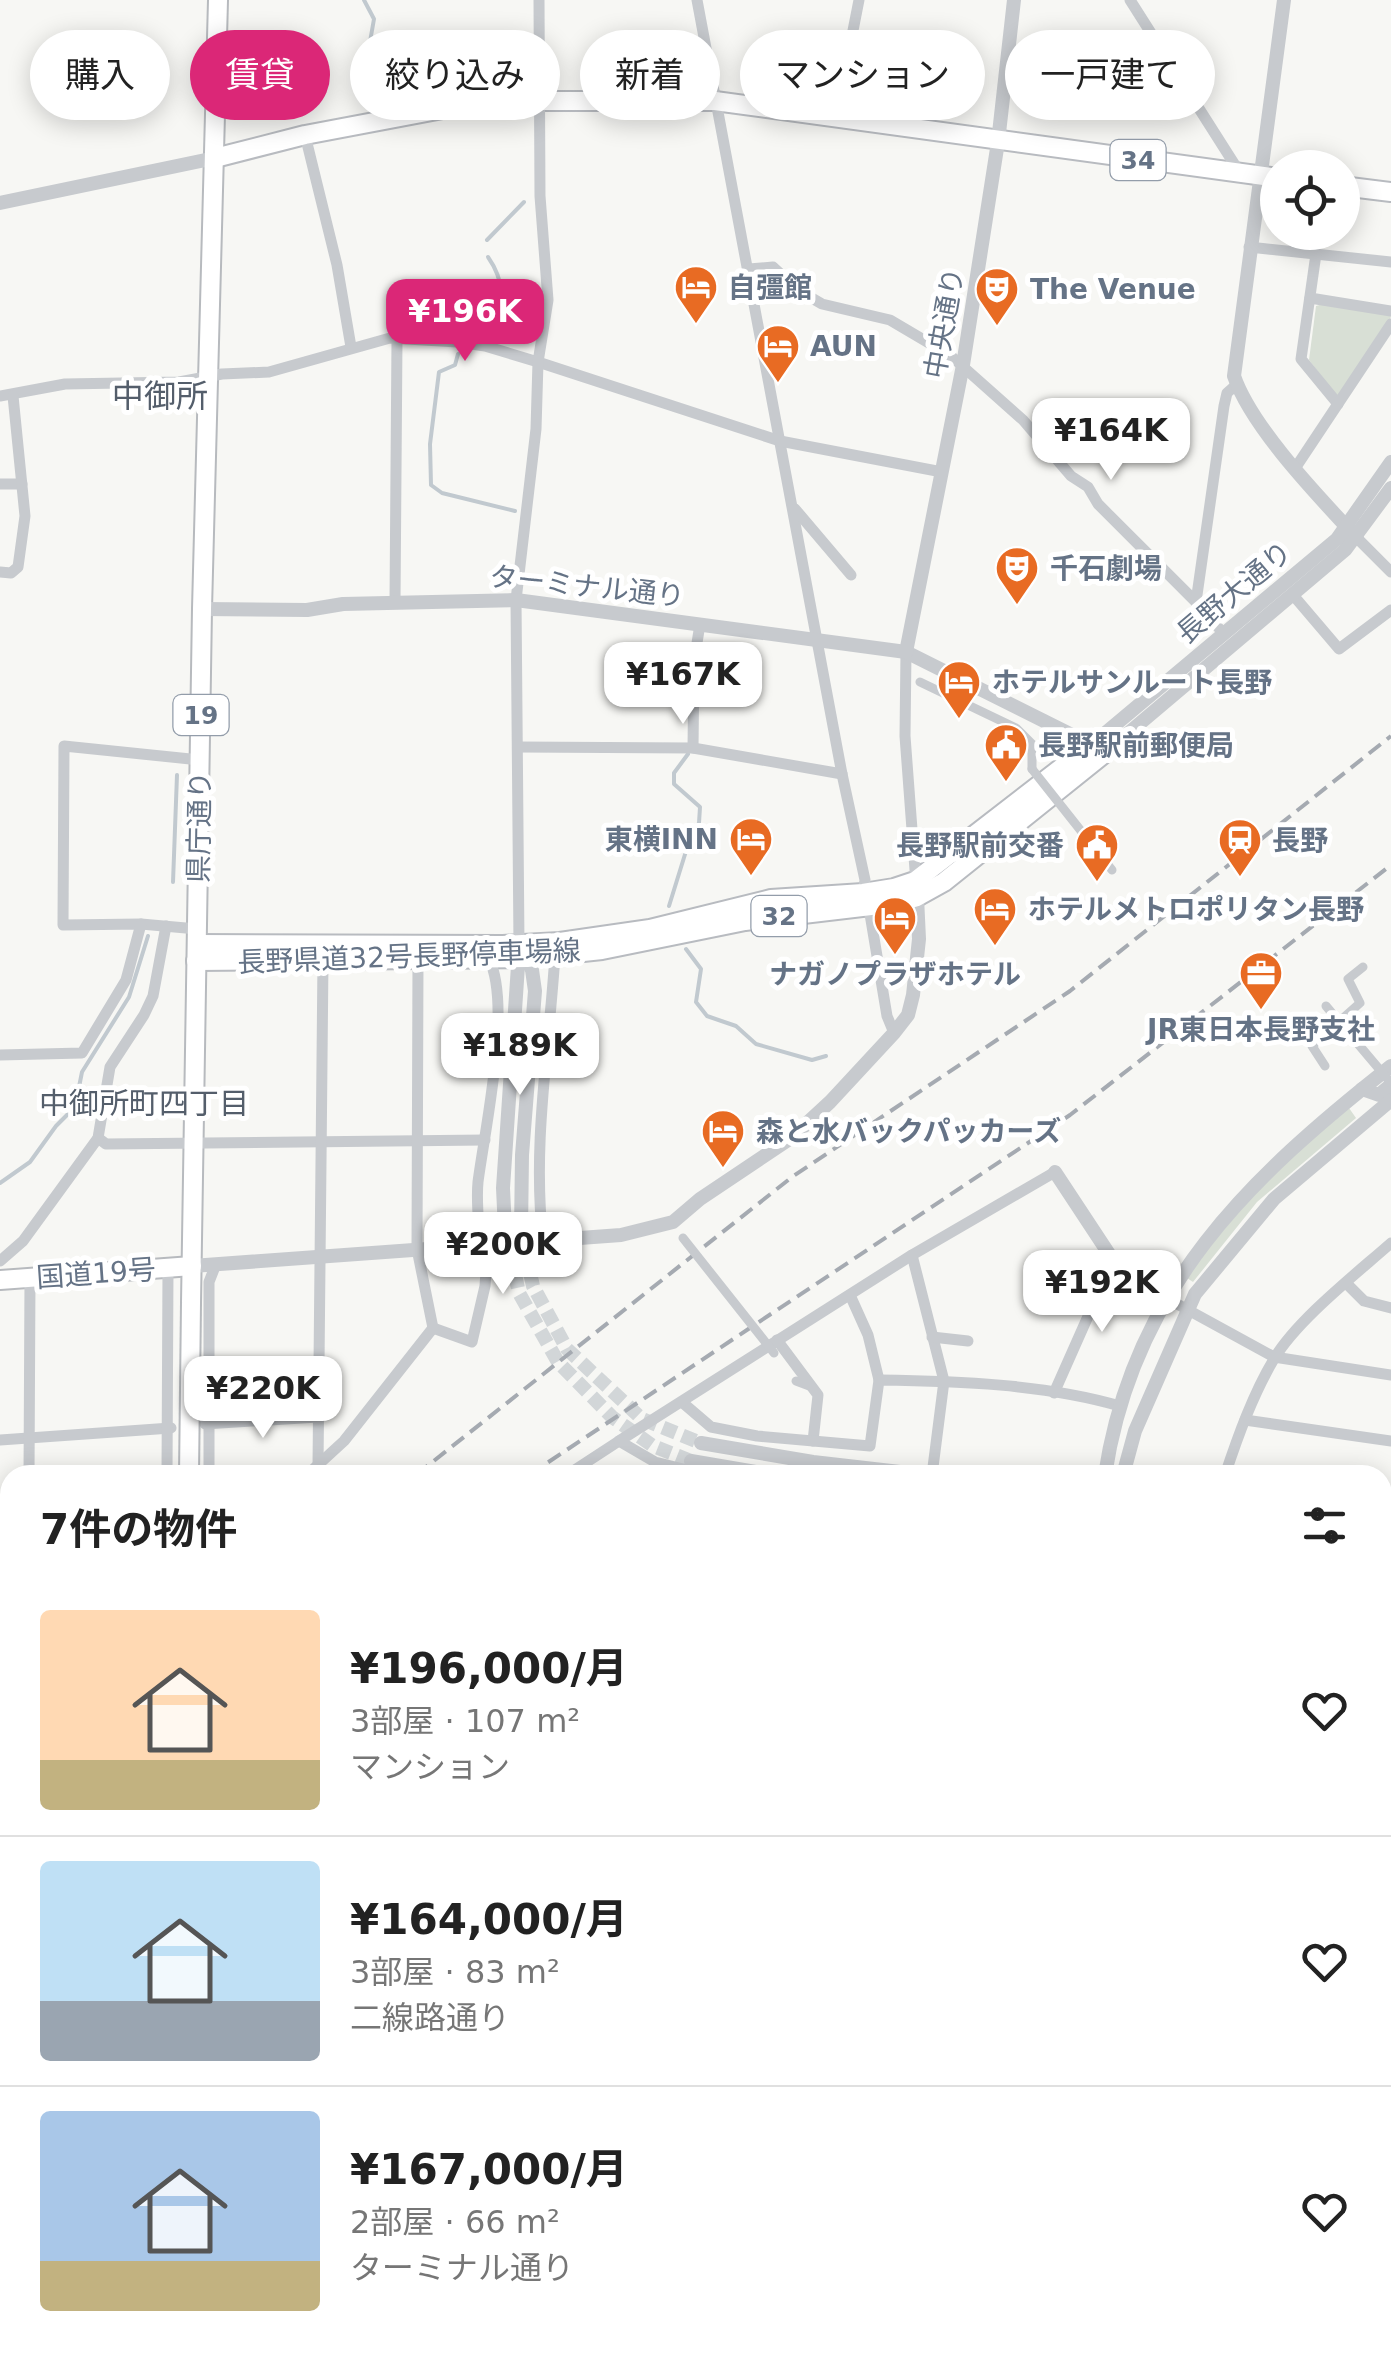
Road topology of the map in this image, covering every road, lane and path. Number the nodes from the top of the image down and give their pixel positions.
1 (218, 0) edge
2 (539, 0) edge
3 (698, 0) edge
4 (859, 0) edge
5 (1014, 0) edge
6 (1130, 0) edge
7 (1284, 0) edge
8 (539, 30) edge
9 (703, 30) edge
10 (853, 30) edge
11 (379, 120) edge
12 (538, 120) edge
13 (719, 120) edge
14 (855, 120) edge
15 (305, 135) junction
16 (998, 142) junction
17 (215, 158) junction
18 (1259, 176) edge
19 (1360, 188) edge
20 (1391, 192) edge
21 (0, 204) edge
22 (1249, 247) junction
23 (1316, 254) junction
24 (1391, 262) edge
25 (749, 268) junction
26 (1310, 298) junction
27 (1391, 310) edge
28 (1391, 324) edge
29 (398, 338) junction
30 (350, 347) junction
31 (538, 362) junction
32 (963, 365) junction
33 (207, 377) junction
34 (1236, 384) junction
35 (6, 396) edge
36 (1338, 404) junction
37 (780, 441) junction
38 (1391, 462) edge
39 (1296, 468) junction
40 (942, 472) junction
41 (0, 484) edge
42 (22, 484) junction
43 (1391, 488) edge
44 (793, 507) junction
45 (1352, 532) junction
46 (0, 572) edge
47 (1391, 572) edge
48 (851, 575) dead end
49 (1292, 595) junction
50 (516, 600) junction
51 (395, 602) junction
52 (1196, 602) junction
53 (202, 610) junction
54 (1391, 610) edge
55 (700, 624) junction
56 (1223, 634) junction
57 (818, 641) junction
58 (906, 652) junction
59 (920, 682) dead end
60 (1120, 722) junction
61 (518, 746) junction
62 (692, 748) junction
63 (1108, 749) junction
64 (200, 760) junction
65 (842, 774) junction
66 (1112, 870) dead end
67 (916, 889) junction
68 (866, 901) junction
69 (142, 924) junction
70 (166, 926) junction
71 (197, 945) junction
72 (522, 954) junction
73 (555, 955) junction
74 (323, 959) junction
75 (418, 959) junction
76 (489, 959) junction
77 (1363, 967) dead end
78 (1326, 1006) dead end
79 (1340, 1020) junction
80 (894, 1033) junction
81 (0, 1055) edge
82 (1325, 1066) dead end
83 (1391, 1066) edge
84 (1391, 1084) edge
85 (1362, 1089) junction
86 (1391, 1100) edge
87 (98, 1138) junction
88 (485, 1140) junction
89 (417, 1141) junction
90 (320, 1142) junction
91 (192, 1144) junction
92 (1055, 1172) joint
93 (513, 1231) tunnel mouth
94 (683, 1238) dead end
95 (542, 1240) junction
96 (1391, 1243) edge
97 (484, 1244) junction
98 (418, 1249) junction
99 (912, 1255) junction
100 (320, 1256) junction
101 (1113, 1260) junction
102 (0, 1261) edge
103 (216, 1264) junction
104 (192, 1266) junction
105 (168, 1268) junction
106 (30, 1278) junction
107 (0, 1280) edge
108 (1346, 1283) junction
109 (850, 1295) junction
110 (1168, 1299) junction
111 (1391, 1308) edge
112 (1187, 1309) junction
113 (434, 1328) junction
114 (932, 1336) junction
115 (968, 1341) dead end
116 (775, 1346) junction
117 (1274, 1357) junction
118 (1391, 1376) edge
119 (879, 1380) junction
120 (944, 1381) junction
121 (796, 1382) dead end
122 (812, 1387) junction
123 (1054, 1393) junction
124 (683, 1403) junction
125 (1120, 1406) junction
126 (318, 1417) junction
127 (1246, 1420) junction
128 (207, 1424) junction
129 (169, 1428) junction
130 (29, 1438) junction
131 (0, 1440) edge
132 (814, 1441) junction
133 (1391, 1441) edge
134 (619, 1442) junction
135 (701, 1444) tunnel mouth
136 (691, 1461) tunnel mouth
137 (29, 1465) edge
138 (168, 1465) edge
139 (188, 1465) edge
140 (209, 1465) edge
141 (318, 1465) edge
142 (319, 1465) edge
143 (583, 1465) edge
144 (649, 1465) edge
145 (715, 1465) edge
146 (840, 1465) edge
147 (931, 1465) edge
148 (1107, 1465) edge
149 (1126, 1465) edge
150 (1229, 1465) edge

1 - 17 main road, 県庁通り / 19
2 - 8 street
3 - 9 street
4 - 10 street
5 - 16 street, 中央通り
6 - 18 street
7 - 18 street
11 - 15 main road, 34
12 - 31 street
13 - 25 street
14 - 16 main road, 34
15 - 17 main road, 34
15 - 30 street
16 - 18 main road, 34
16 - 32 street, 中央通り
17 - 21 street
17 - 33 main road, 県庁通り / 19
18 - 22 street
19 - 20 main road
22 - 23 street
22 - 34 street
23 - 24 street
23 - 26 street
25 - 32 street
25 - 37 street
26 - 27 street
26 - 36 street
28 - 36 street
29 - 30 street
29 - 31 street
29 - 51 street
30 - 33 street
31 - 37 street
31 - 50 street
32 - 40 street, 中央通り
32 - 52 street
33 - 35 street
33 - 53 main road, 県庁通り / 19
34 - 39 street
34 - 52 street
35 - 42 street
36 - 39 street
37 - 40 street
37 - 44 street
38 - 45 street, 長野大通り
39 - 45 street
40 - 58 street, 中央通り
41 - 42 street
42 - 46 street
43 - 45 street, 長野大通り
44 - 48 street
44 - 57 street
45 - 47 street
45 - 49 street, 長野大通り
45 - 56 street, 長野大通り
49 - 54 street
49 - 63 street, 長野大通り
50 - 51 street, ターミナル通り
50 - 55 street, ターミナル通り
50 - 61 street
51 - 53 street, ターミナル通り
52 - 56 street
53 - 64 main road, 県庁通り / 19
55 - 57 street, ターミナル通り
55 - 62 street
56 - 60 street, 長野大通り
57 - 58 street, ターミナル通り
57 - 65 street
58 - 63 street, ターミナル通り
58 - 67 street
59 - 66 street, bridge
60 - 63 street, 長野大通り
60 - 63 street
61 - 62 street
61 - 72 street
62 - 65 street
63 - 67 main road, 長野県道32号長野停車場線 / 32
64 - 69 street
64 - 71 main road, 県庁通り / 19
65 - 68 street
67 - 68 main road, 長野県道32号長野停車場線 / 32
67 - 80 street
68 - 72 main road, 長野県道32号長野停車場線 / 32
68 - 73 main road, 長野県道32号長野停車場線 / 32
68 - 80 street
69 - 70 street
69 - 81 street
70 - 71 street
70 - 87 street
71 - 72 main road, 長野県道32号長野停車場線 / 32
71 - 74 main road, 長野県道32号長野停車場線 / 32
71 - 91 main road, 県庁通り / 19
72 - 73 main road, 長野県道32号長野停車場線 / 32
72 - 76 main road, 長野県道32号長野停車場線 / 32
72 - 93 street
73 - 95 street
74 - 75 main road, 長野県道32号長野停車場線 / 32
74 - 90 street
75 - 76 main road, 長野県道32号長野停車場線 / 32
75 - 89 street
76 - 88 street
77 - 79 street
78 - 79 street, bridge
79 - 82 street
79 - 84 street, bridge
80 - 95 street
83 - 85 street
84 - 85 street
85 - 110 street
86 - 112 street
87 - 91 street
87 - 102 street
88 - 89 street
88 - 97 street
89 - 90 street
89 - 98 street
90 - 91 street
90 - 100 street
91 - 104 main road, 県庁通り / 19
92 - 99 street
92 - 101 street
94 - 116 street, bridge
95 - 97 street
96 - 108 street
97 - 98 street
97 - 113 street
98 - 100 street
98 - 113 street
99 - 109 street
99 - 114 street
100 - 103 street
100 - 126 street
101 - 110 street
101 - 123 street
103 - 104 street
103 - 128 street
104 - 105 main road, 国道19号
104 - 139 main road, 県庁通り, bridge
105 - 106 main road, 国道19号
105 - 129 street
106 - 107 main road, 国道19号
106 - 130 street
108 - 111 street
108 - 117 street
109 - 116 street
109 - 119 street
110 - 112 street
110 - 125 street
112 - 117 street
112 - 149 street
113 - 142 street
114 - 115 street
114 - 120 street
116 - 122 street
116 - 124 street
117 - 118 street
117 - 127 street
119 - 120 street
119 - 132 street
120 - 123 street
120 - 147 street
121 - 122 street
122 - 132 street
123 - 125 street
124 - 132 street
124 - 134 street
125 - 148 street
126 - 128 street
126 - 141 street
127 - 133 street
127 - 150 street
128 - 140 street
129 - 130 street
129 - 138 street
130 - 131 street
130 - 137 street
134 - 143 street
134 - 144 street
135 - 146 street
136 - 145 street

